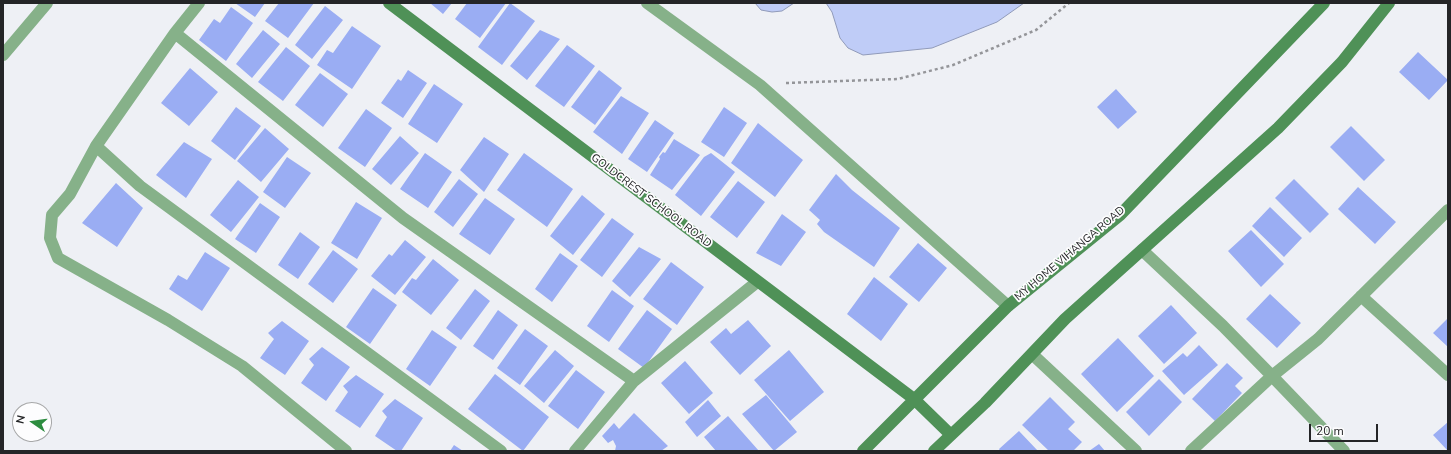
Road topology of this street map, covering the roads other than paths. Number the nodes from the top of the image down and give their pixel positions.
1 (47, 3) edge
2 (199, 3) edge
3 (647, 3) edge
4 (1324, 3) edge
5 (1389, 3) edge
6 (397, 5) edge
7 (174, 33) junction
8 (3, 55) edge
9 (96, 146) junction
10 (1448, 210) edge
11 (1142, 250) junction
12 (758, 282) junction
13 (1361, 296) junction
14 (1008, 306) junction
15 (1032, 354) junction
16 (1448, 375) edge
17 (1272, 376) junction
18 (634, 382) junction
19 (914, 399) junction
20 (951, 435) junction
21 (346, 451) edge
22 (501, 451) edge
23 (575, 451) edge
24 (864, 451) edge
25 (934, 451) edge
26 (1136, 451) edge
27 (1191, 451) edge
28 (1344, 451) edge

1 - 8 street
2 - 7 street
3 - 14 street
4 - 14 street, MY HOME VIHANGA ROAD
5 - 11 street
6 - 12 street, GOLDCREST SCHOOL ROAD
7 - 9 street
7 - 18 street
9 - 21 street
9 - 22 street
10 - 13 street
11 - 15 street
11 - 17 street
12 - 18 street
12 - 19 street, GOLDCREST SCHOOL ROAD
13 - 16 street
13 - 17 street
14 - 19 street, MY HOME VIHANGA ROAD
15 - 20 street
15 - 26 street
17 - 27 street
17 - 28 street
18 - 23 street
19 - 20 street, GOLDCREST SCHOOL ROAD
19 - 24 street, MY HOME VIHANGA ROAD
20 - 25 street

